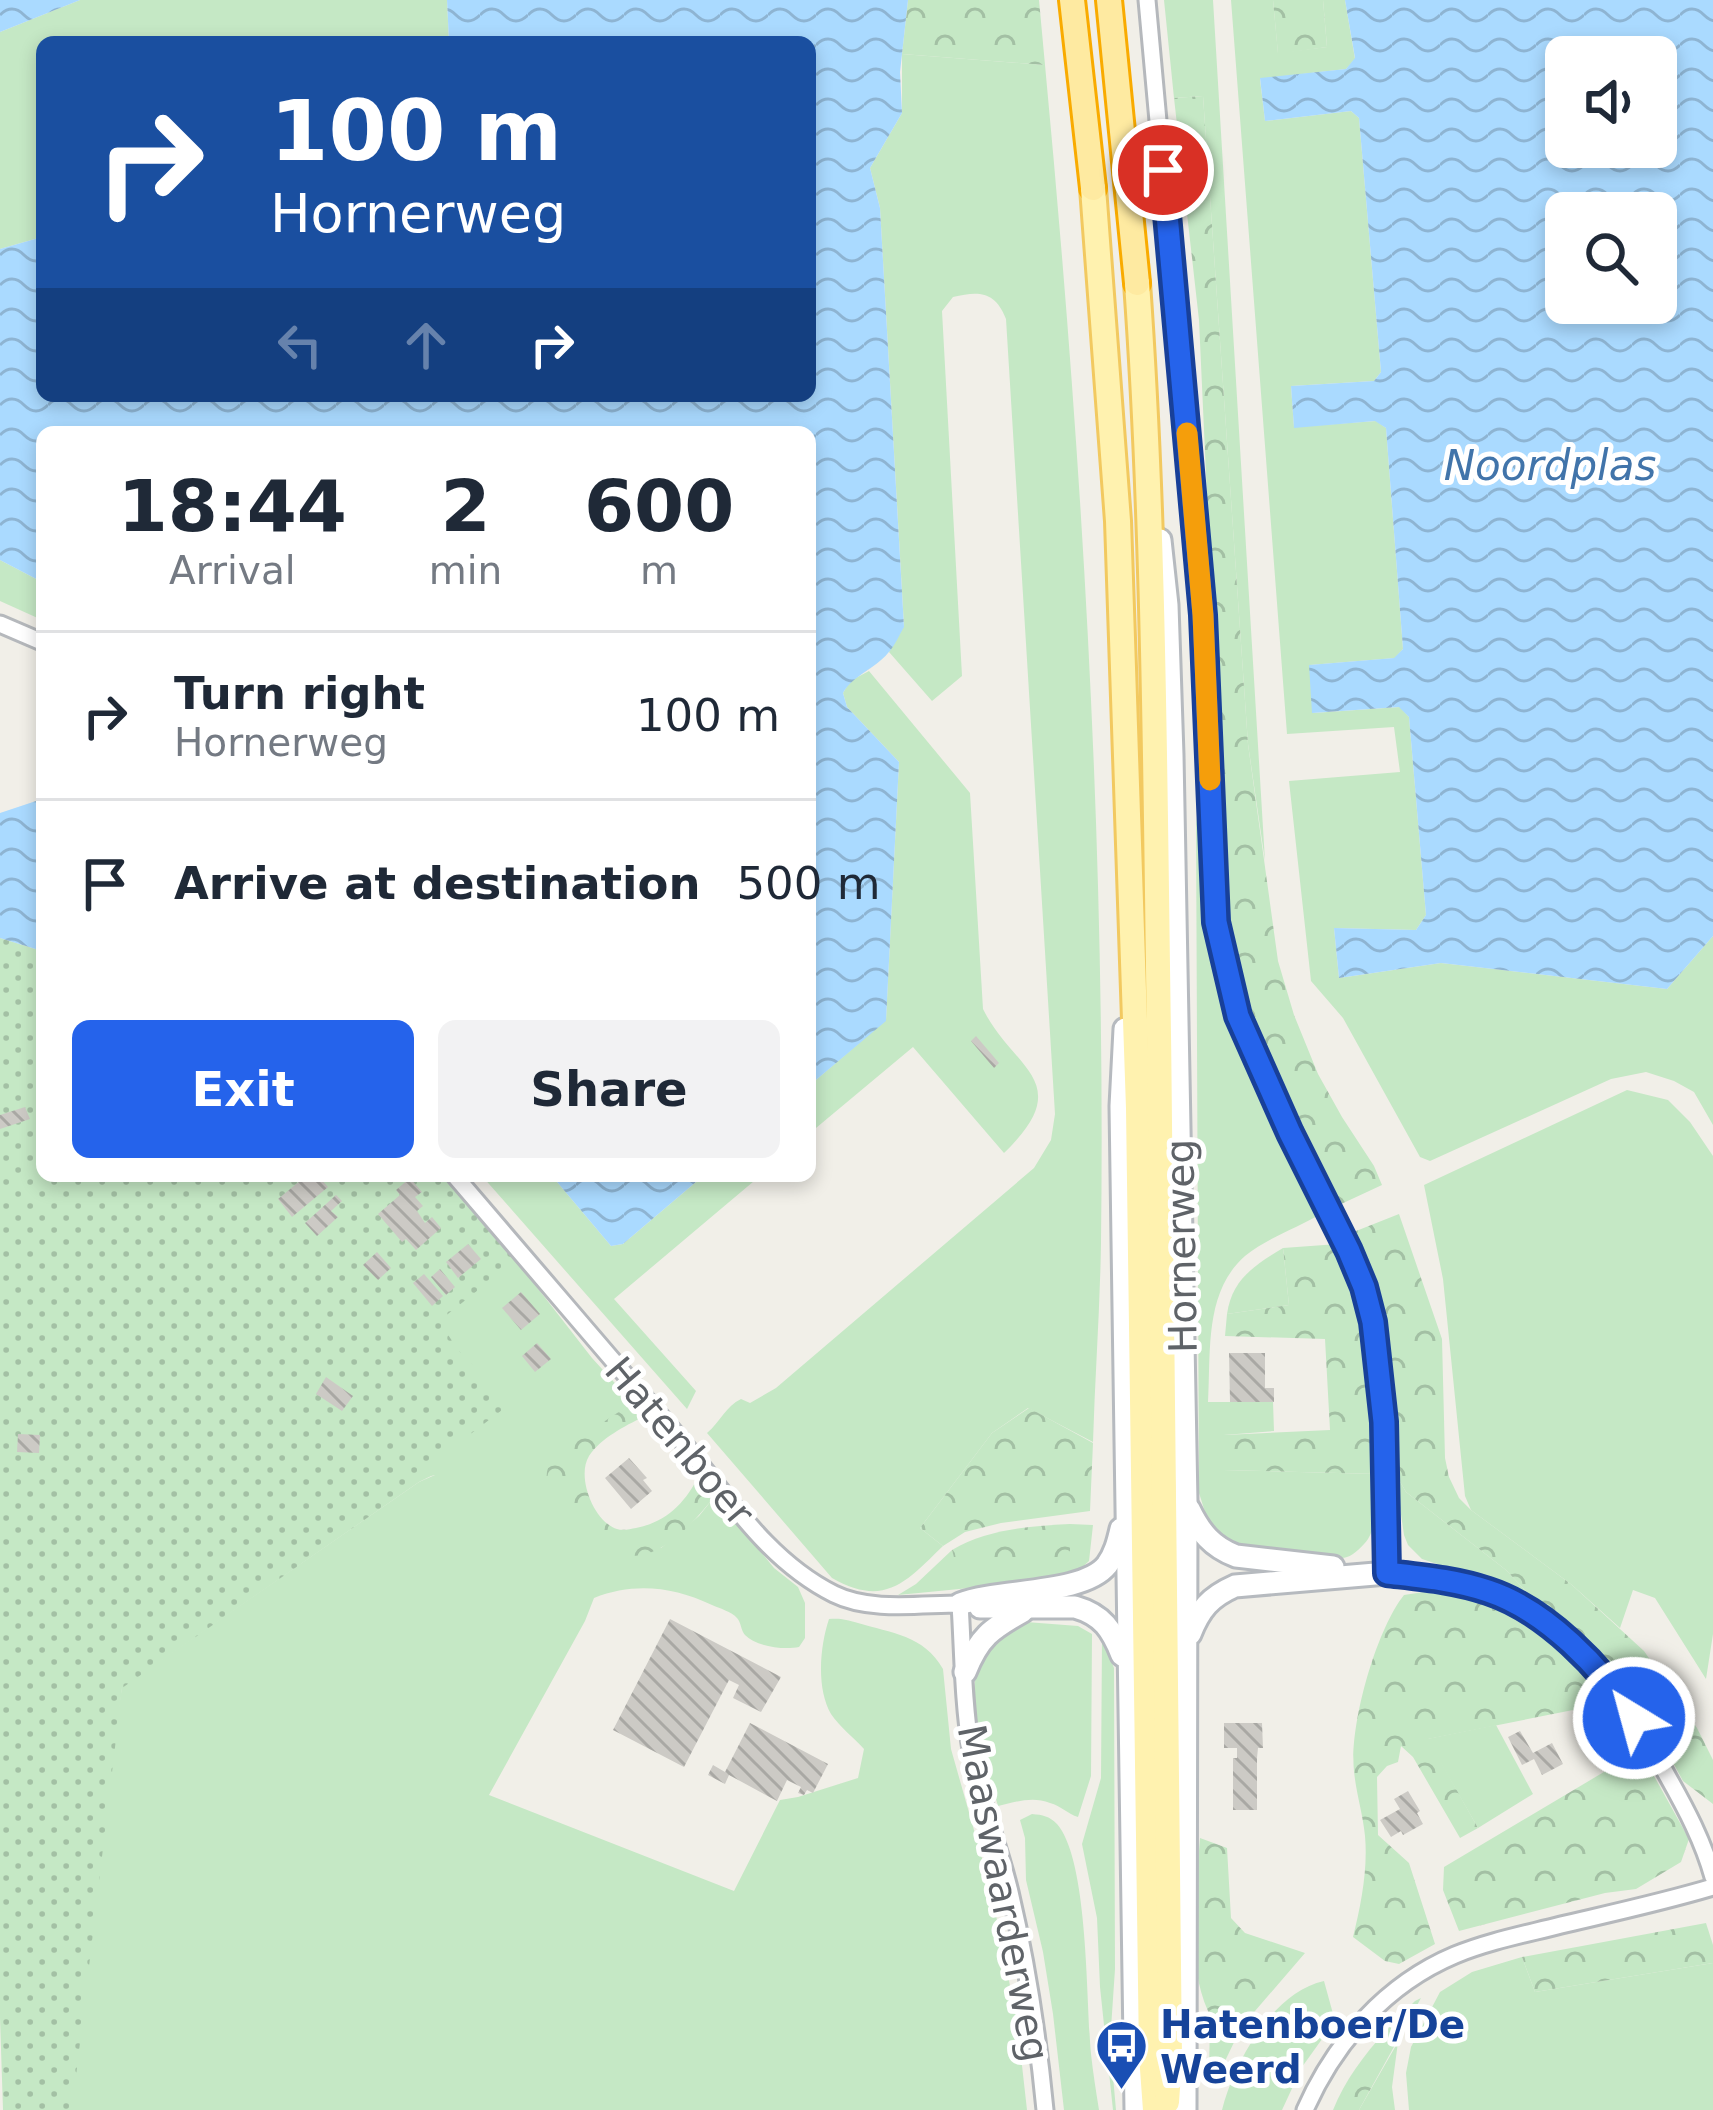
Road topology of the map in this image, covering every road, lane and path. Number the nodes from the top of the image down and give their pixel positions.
1 (1072, 0) edge
2 (1109, 0) edge
3 (1147, 0) edge
4 (1093, 188) joint
5 (1137, 283) joint
6 (1144, 384) junction
7 (0, 624) edge
8 (36, 639) edge
9 (1131, 926) junction
10 (460, 1182) edge
11 (1186, 1502) junction
12 (1126, 1505) junction
13 (1387, 1573) junction
14 (960, 1604) junction
15 (1029, 1608) junction
16 (1186, 1645) junction
17 (964, 1672) junction
18 (1128, 1679) junction
19 (1713, 1877) edge
20 (1713, 1887) edge
21 (1045, 2110) edge
22 (1136, 2110) edge
23 (1155, 2110) edge
24 (1167, 2110) edge
25 (1185, 2110) edge
26 (1305, 2110) edge

1 - 4 highway, Hornerweg
2 - 5 highway, Hornerweg
3 - 13 street
4 - 9 main road, Hornerweg
5 - 6 main road, Hornerweg
6 - 11 main road, Hornerweg
6 - 24 main road, Hornerweg
7 - 8 street
9 - 12 main road, Hornerweg
9 - 23 main road, Hornerweg
10 - 14 street, Hatenboer
11 - 13 main road
11 - 16 main road, Hornerweg
12 - 14 main road
12 - 18 main road, Hornerweg
13 - 16 main road
13 - 19 street
14 - 15 main road
14 - 17 street, Maaswaarderweg
15 - 17 main road
15 - 18 main road
16 - 25 main road, Hornerweg
17 - 21 street, Maaswaarderweg
18 - 22 main road, Hornerweg
20 - 26 street

